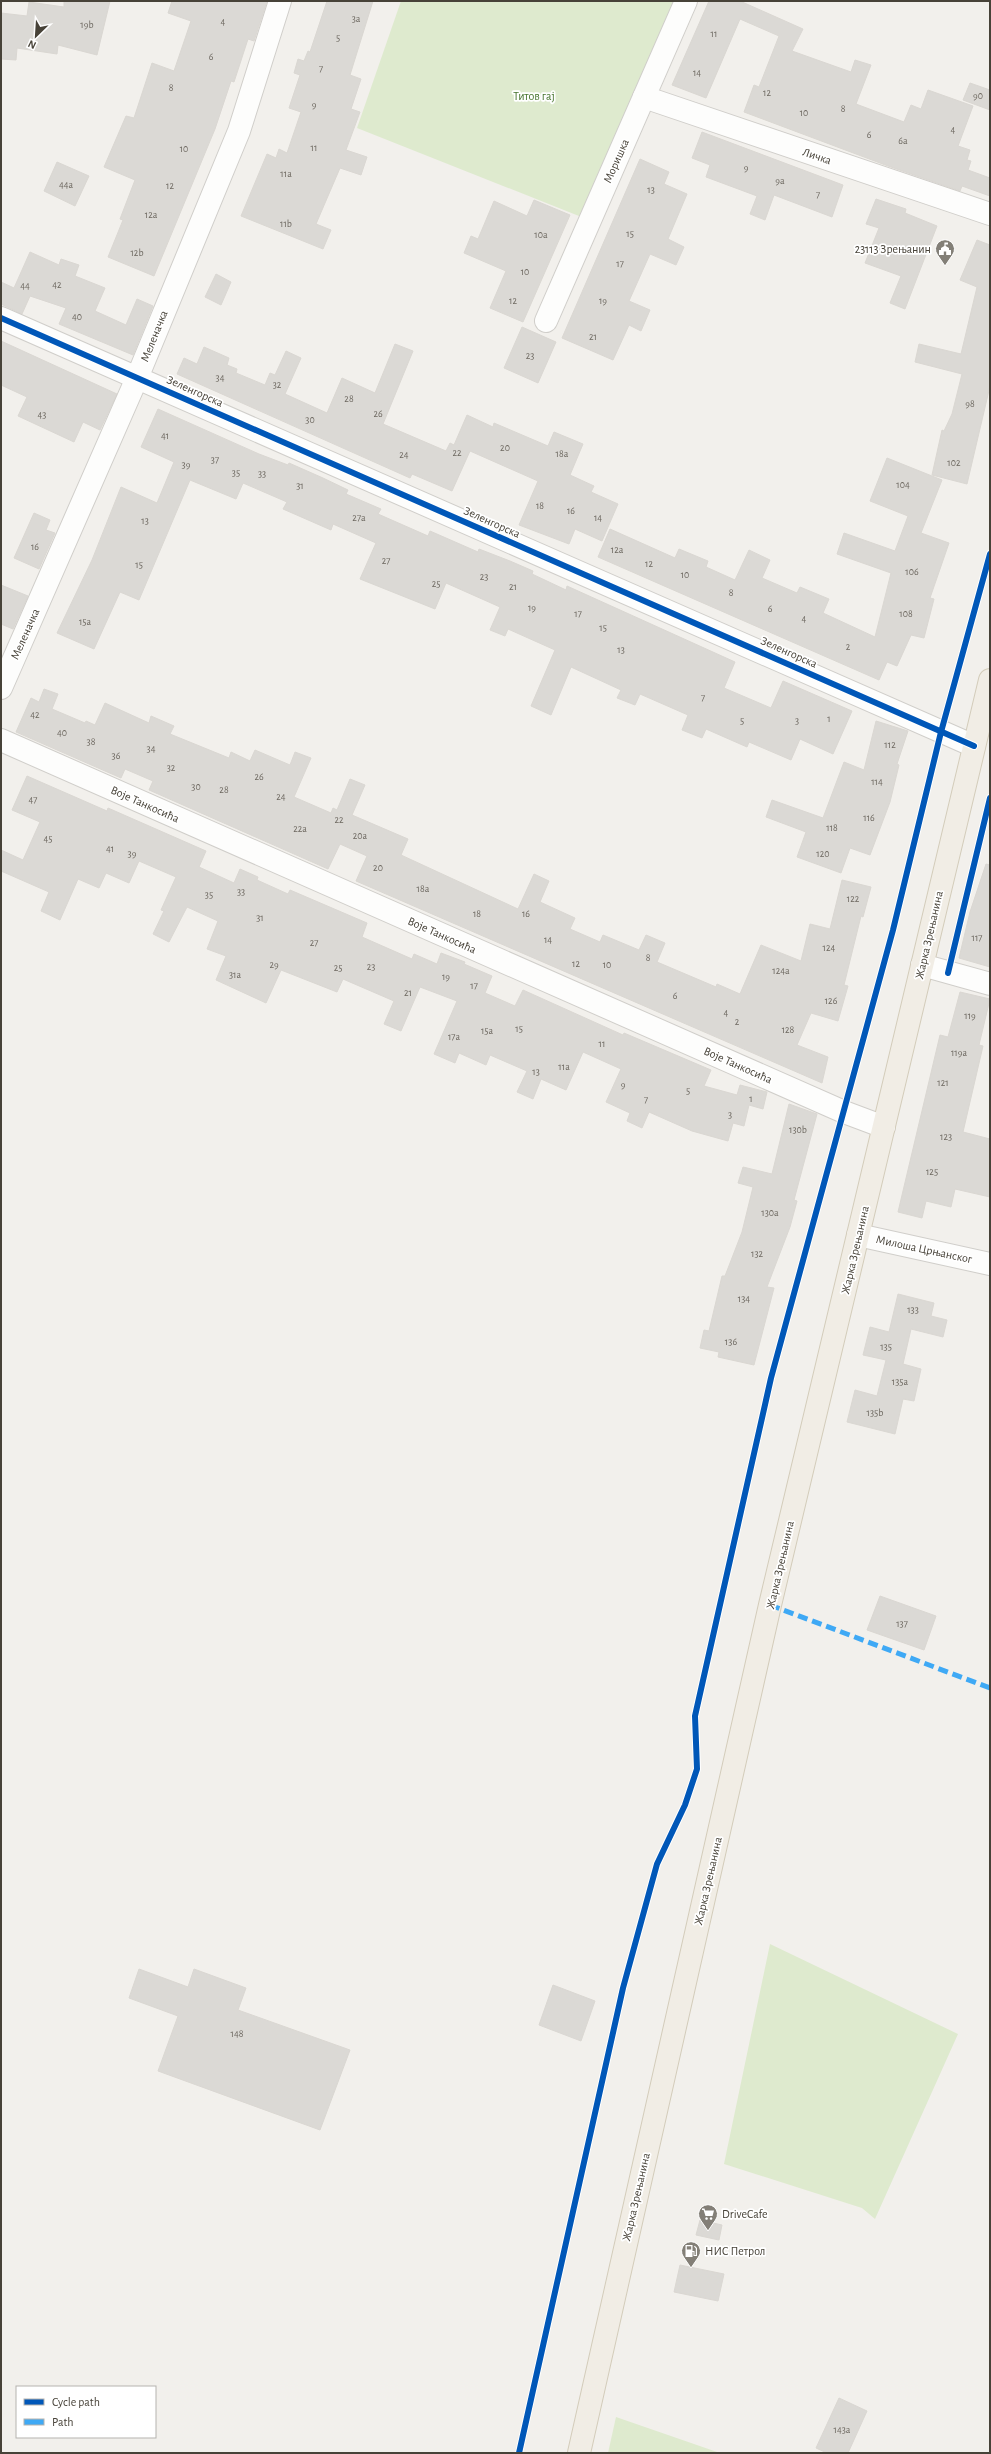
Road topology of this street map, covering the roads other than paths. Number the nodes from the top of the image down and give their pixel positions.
1 (280, 1) edge
2 (686, 1) edge
3 (644, 97) junction
4 (990, 214) edge
5 (1, 318) edge
6 (546, 321) dead end
7 (137, 378) junction
8 (990, 680) edge
9 (1, 688) edge
10 (1, 740) edge
11 (974, 746) junction
12 (922, 965) junction
13 (990, 984) edge
14 (884, 1127) junction
15 (858, 1235) junction
16 (990, 1264) edge
17 (579, 2453) edge

1 - 7 street, Меленачка
2 - 3 street, Моришка
3 - 4 street, Личка
3 - 6 street, Моришка
5 - 7 street, Зеленгорска
7 - 9 street, Меленачка
7 - 11 street, Зеленгорска
8 - 11 main road, Жарка Зрењанина
10 - 14 street, Воје Танкосића
11 - 12 main road, Жарка Зрењанина
12 - 13 street
12 - 14 main road, Жарка Зрењанина
14 - 15 main road, Жарка Зрењанина
15 - 16 street, Милоша Црњанског
15 - 17 main road, Жарка Зрењанина

